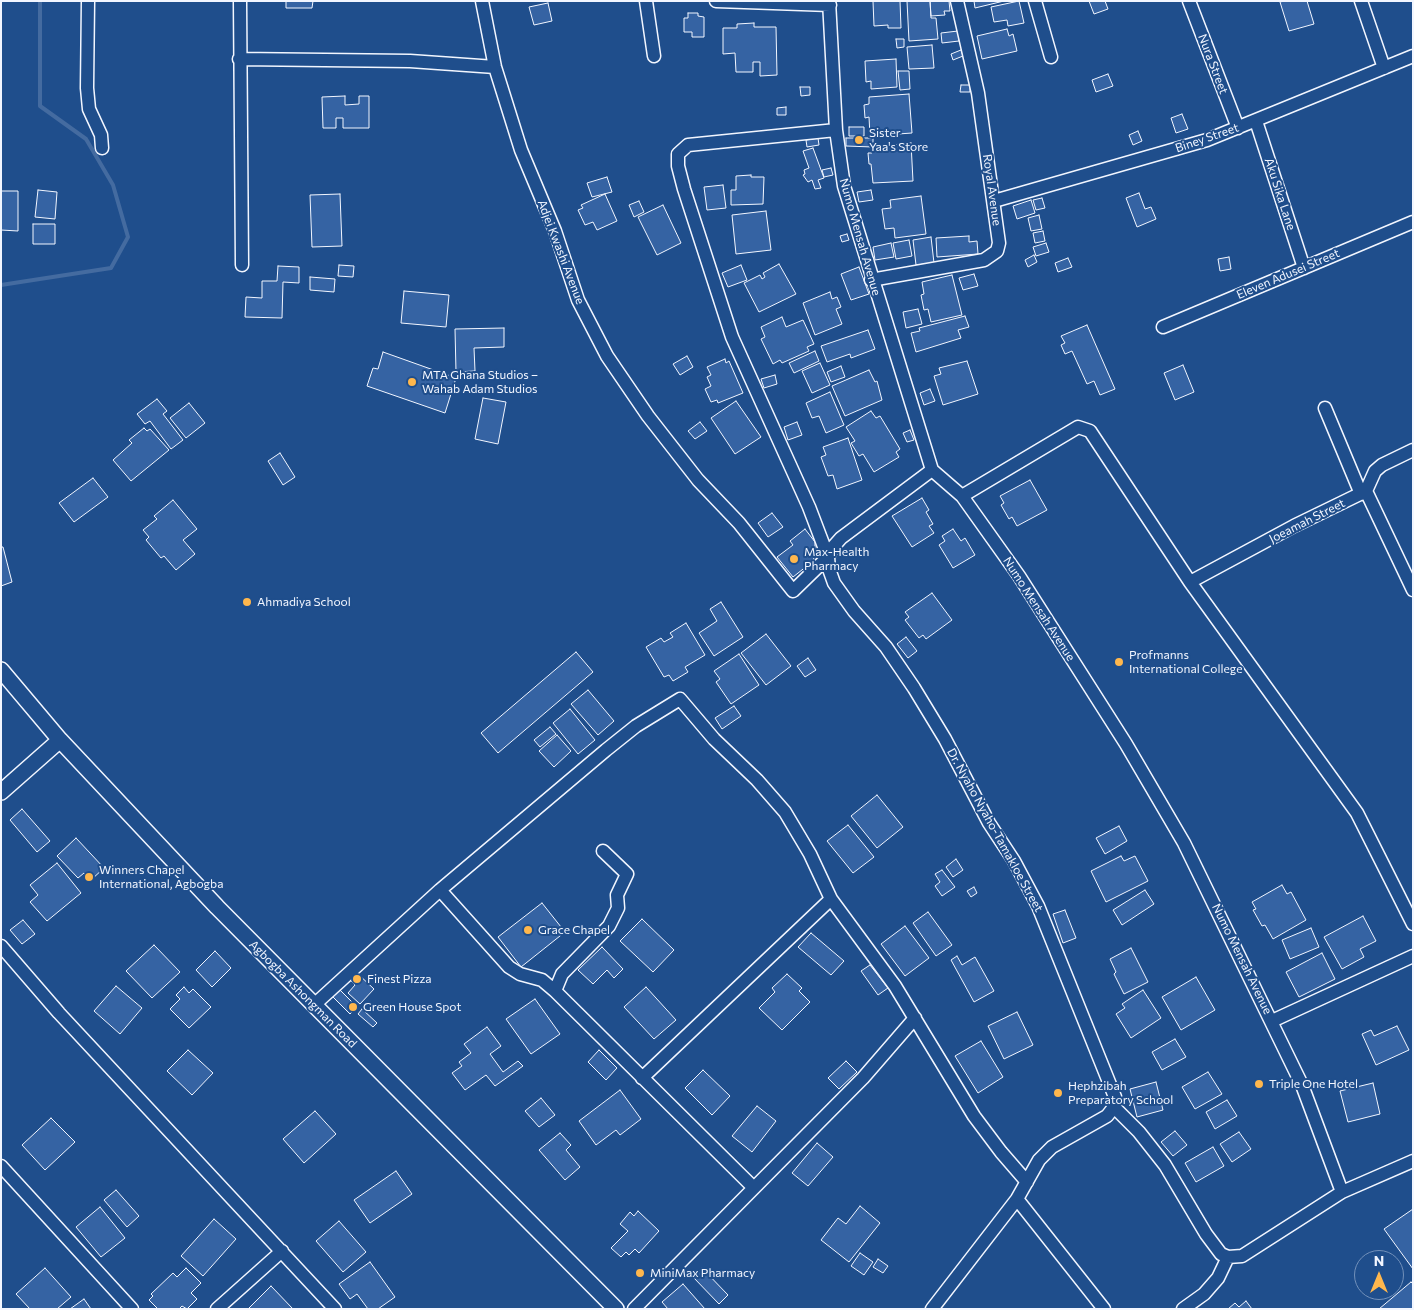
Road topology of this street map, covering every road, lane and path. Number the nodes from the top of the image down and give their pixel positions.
1 (88, 1) edge
2 (240, 1) edge
3 (482, 1) edge
4 (646, 1) edge
5 (716, 1) edge
6 (957, 1) edge
7 (1035, 1) edge
8 (1189, 1) edge
9 (1361, 1) edge
10 (829, 3) edge
11 (654, 56) dead end
12 (1413, 56) edge
13 (1051, 57) dead end
14 (239, 60) junction
15 (495, 67) junction
16 (1384, 68) junction
17 (1256, 121) junction
18 (1238, 128) junction
19 (836, 130) junction
20 (102, 148) dead end
21 (994, 201) junction
22 (1413, 222) edge
23 (242, 265) dead end
24 (1304, 268) junction
25 (871, 280) junction
26 (1162, 327) dead end
27 (1325, 408) dead end
28 (1413, 450) edge
29 (932, 470) junction
30 (1363, 492) junction
31 (962, 496) junction
32 (828, 557) junction
33 (1190, 582) junction
34 (1413, 590) edge
35 (1, 670) edge
36 (60, 740) junction
37 (1, 792) edge
38 (603, 851) dead end
39 (440, 890) junction
40 (832, 899) junction
41 (1413, 924) edge
42 (1, 946) edge
43 (1413, 956) edge
44 (555, 991) junction
45 (314, 1005) junction
46 (915, 1018) junction
47 (1272, 1021) junction
48 (642, 1078) junction
49 (1114, 1107) junction
50 (1413, 1161) edge
51 (1, 1166) edge
52 (1026, 1182) junction
53 (754, 1188) junction
54 (1342, 1192) junction
55 (1017, 1199) junction
56 (282, 1251) junction
57 (1228, 1257) junction
58 (132, 1309) edge
59 (217, 1309) edge
60 (335, 1309) edge
61 (616, 1309) edge
62 (634, 1309) edge
63 (932, 1309) edge
64 (1104, 1309) edge
65 (1183, 1309) edge

1 - 20 street
2 - 14 street
3 - 15 street, Adjei Kwashi Avenue
4 - 11 street
5 - 10 street
6 - 21 street, Royal Avenue
7 - 13 street
8 - 18 street, Nura Street
9 - 16 street
10 - 19 street, Numo Mensah Avenue
12 - 16 street, Biney Street
14 - 15 street
14 - 23 street
15 - 32 street, Adjei Kwashi Avenue
16 - 17 street, Biney Street
17 - 18 street, Biney Street
17 - 24 street, Aku Sika Lane
18 - 21 street, Biney Street
19 - 25 street, Numo Mensah Avenue
19 - 32 street, Dr. Nyaho Nyaho-Tamakloe Street
21 - 25 street, Royal Avenue
22 - 24 street, Eleven Adusei Street
24 - 26 street, Eleven Adusei Street
25 - 29 street, Numo Mensah Avenue
27 - 30 street
28 - 30 street
29 - 31 street, Numo Mensah Avenue
29 - 32 street
30 - 33 street, Joeamah Street
30 - 34 street
31 - 33 street
31 - 47 street, Numo Mensah Avenue
32 - 49 street, Dr. Nyaho Nyaho-Tamakloe Street
33 - 41 street
35 - 36 street, Agbogba Ashongman Road
36 - 37 street
36 - 45 street, Agbogba Ashongman Road
38 - 44 street
39 - 40 street
39 - 44 street
39 - 45 street
40 - 46 street
40 - 48 street
42 - 56 street
43 - 47 street
44 - 48 street
45 - 61 street, Agbogba Ashongman Road
46 - 52 street
46 - 53 street
47 - 54 street, Numo Mensah Avenue
48 - 53 street
49 - 52 street
49 - 57 street
50 - 54 street
51 - 58 street
52 - 55 street
53 - 62 street
54 - 57 street
55 - 63 street
55 - 64 street
56 - 59 street
56 - 60 street
57 - 65 street

